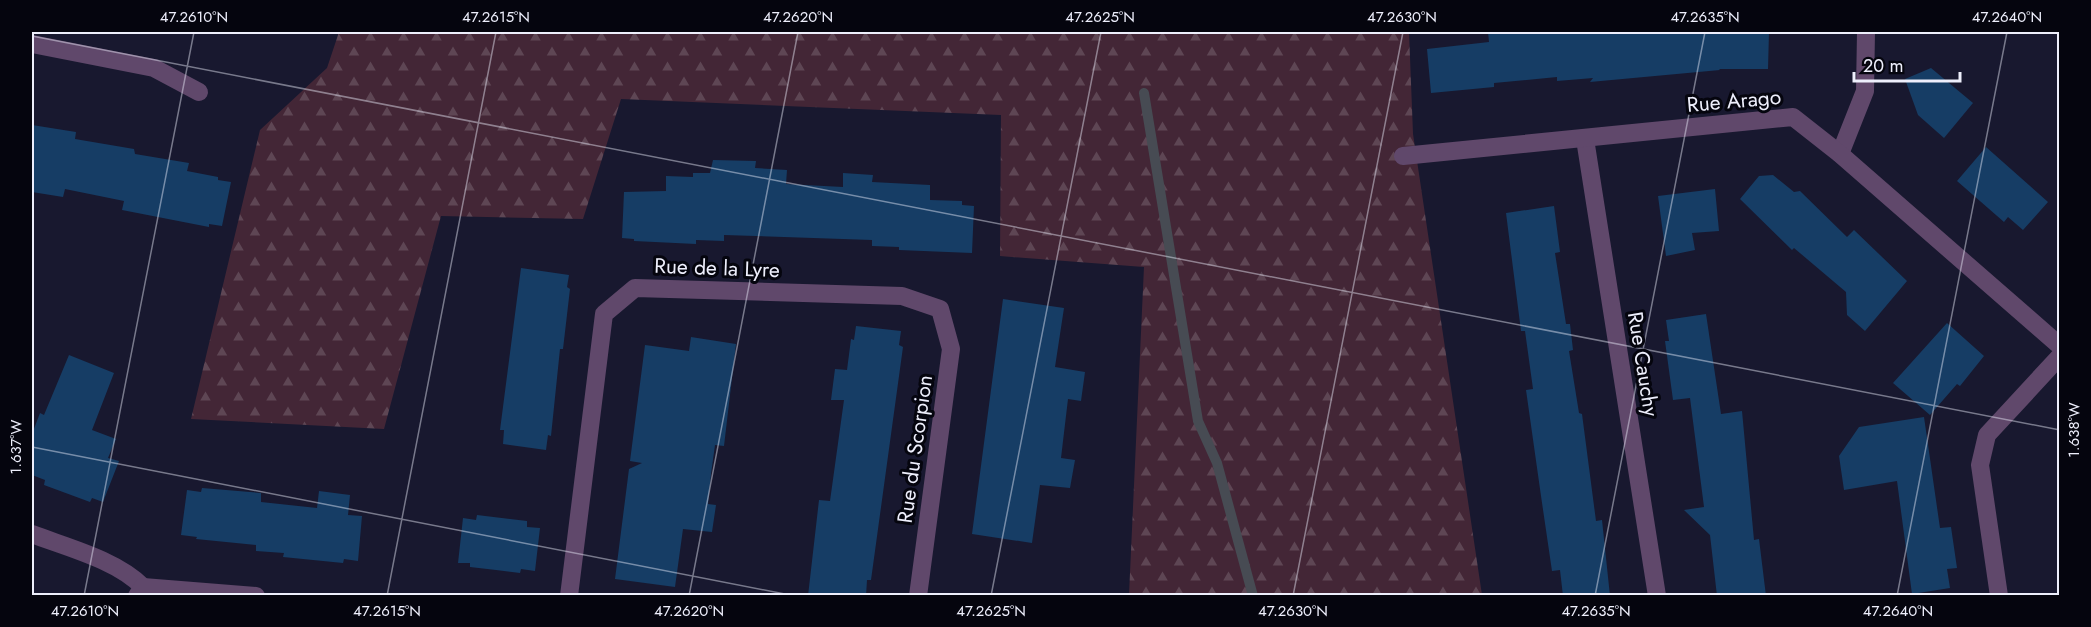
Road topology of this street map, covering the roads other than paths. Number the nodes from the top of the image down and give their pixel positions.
1 (1866, 32) edge
2 (32, 44) edge
3 (199, 92) dead end
4 (1585, 139) junction
5 (1840, 154) junction
6 (1403, 156) dead end
7 (940, 309) joint
8 (2060, 346) edge
9 (2060, 356) edge
10 (32, 534) edge
11 (140, 591) edge
12 (256, 596) edge
13 (569, 596) edge
14 (918, 596) edge
15 (1657, 596) edge
16 (1999, 596) edge

1 - 5 street
2 - 3 street
4 - 5 street, Rue Arago
4 - 6 street, Rue Arago
4 - 15 street, Rue Cauchy
5 - 8 street, Rue Arago
7 - 13 street, Rue de la Lyre
7 - 14 street, Rue du Scorpion
9 - 16 street
10 - 11 street
11 - 12 street

